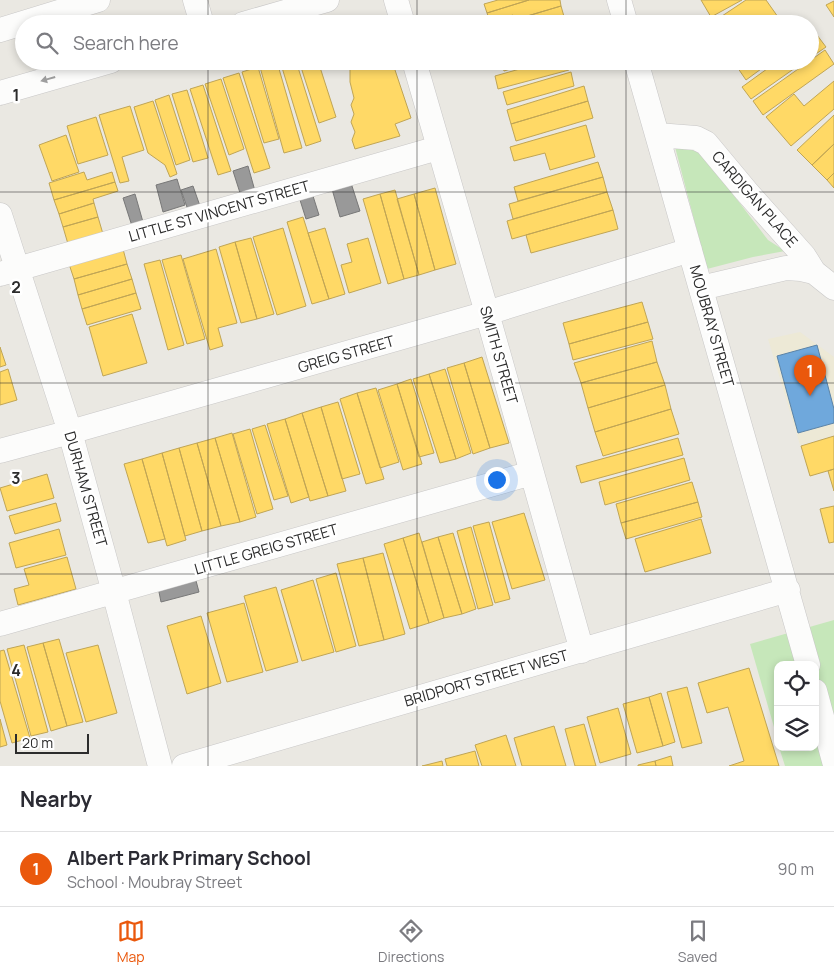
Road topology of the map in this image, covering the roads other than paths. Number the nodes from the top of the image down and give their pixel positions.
1 (98, 0) edge
2 (195, 0) edge
3 (327, 0) edge
4 (396, 0) edge
5 (619, 0) edge
6 (49, 15) edge
7 (199, 15) edge
8 (274, 15) edge
9 (400, 15) edge
10 (623, 15) edge
11 (15, 25) edge
12 (0, 30) edge
13 (80, 70) edge
14 (416, 70) edge
15 (639, 70) edge
16 (0, 93) edge
17 (657, 135) junction
18 (438, 148) junction
19 (0, 216) edge
20 (690, 250) junction
21 (9, 272) edge
22 (814, 272) junction
23 (701, 288) junction
24 (834, 288) edge
25 (488, 313) junction
26 (70, 432) junction
27 (0, 451) edge
28 (532, 473) junction
29 (788, 590) junction
30 (114, 592) junction
31 (0, 624) edge
32 (582, 650) junction
33 (807, 661) edge
34 (819, 706) edge
35 (834, 761) edge
36 (160, 766) edge
37 (184, 766) edge

1 - 6 street
2 - 7 street
3 - 8 street
4 - 9 street
5 - 10 street
11 - 12 street
13 -> 16 street
14 - 18 street, SMITH STREET
15 - 17 street, MOUBRAY STREET
17 - 20 street, MOUBRAY STREET
17 - 22 street, CARDIGAN PLACE
18 - 21 street, LITTLE ST VINCENT STREET
18 - 25 street, SMITH STREET
19 - 21 street, DURHAM STREET
20 - 23 street, MOUBRAY STREET
20 - 25 street, GREIG STREET
21 - 26 street, DURHAM STREET
22 - 23 street, CARDIGAN PLACE
22 - 24 street, CARDIGAN PLACE
23 - 29 street, MOUBRAY STREET
25 - 26 street, GREIG STREET
25 - 28 street, SMITH STREET
26 - 27 street, GREIG STREET
26 - 30 street, DURHAM STREET
28 - 30 street, LITTLE GREIG STREET
28 - 32 street, SMITH STREET
29 - 32 street, BRIDPORT STREET WEST
29 - 33 street, MOUBRAY STREET
30 - 31 street, LITTLE GREIG STREET
30 - 36 street, DURHAM STREET
32 - 37 street, BRIDPORT STREET WEST
34 - 35 street

